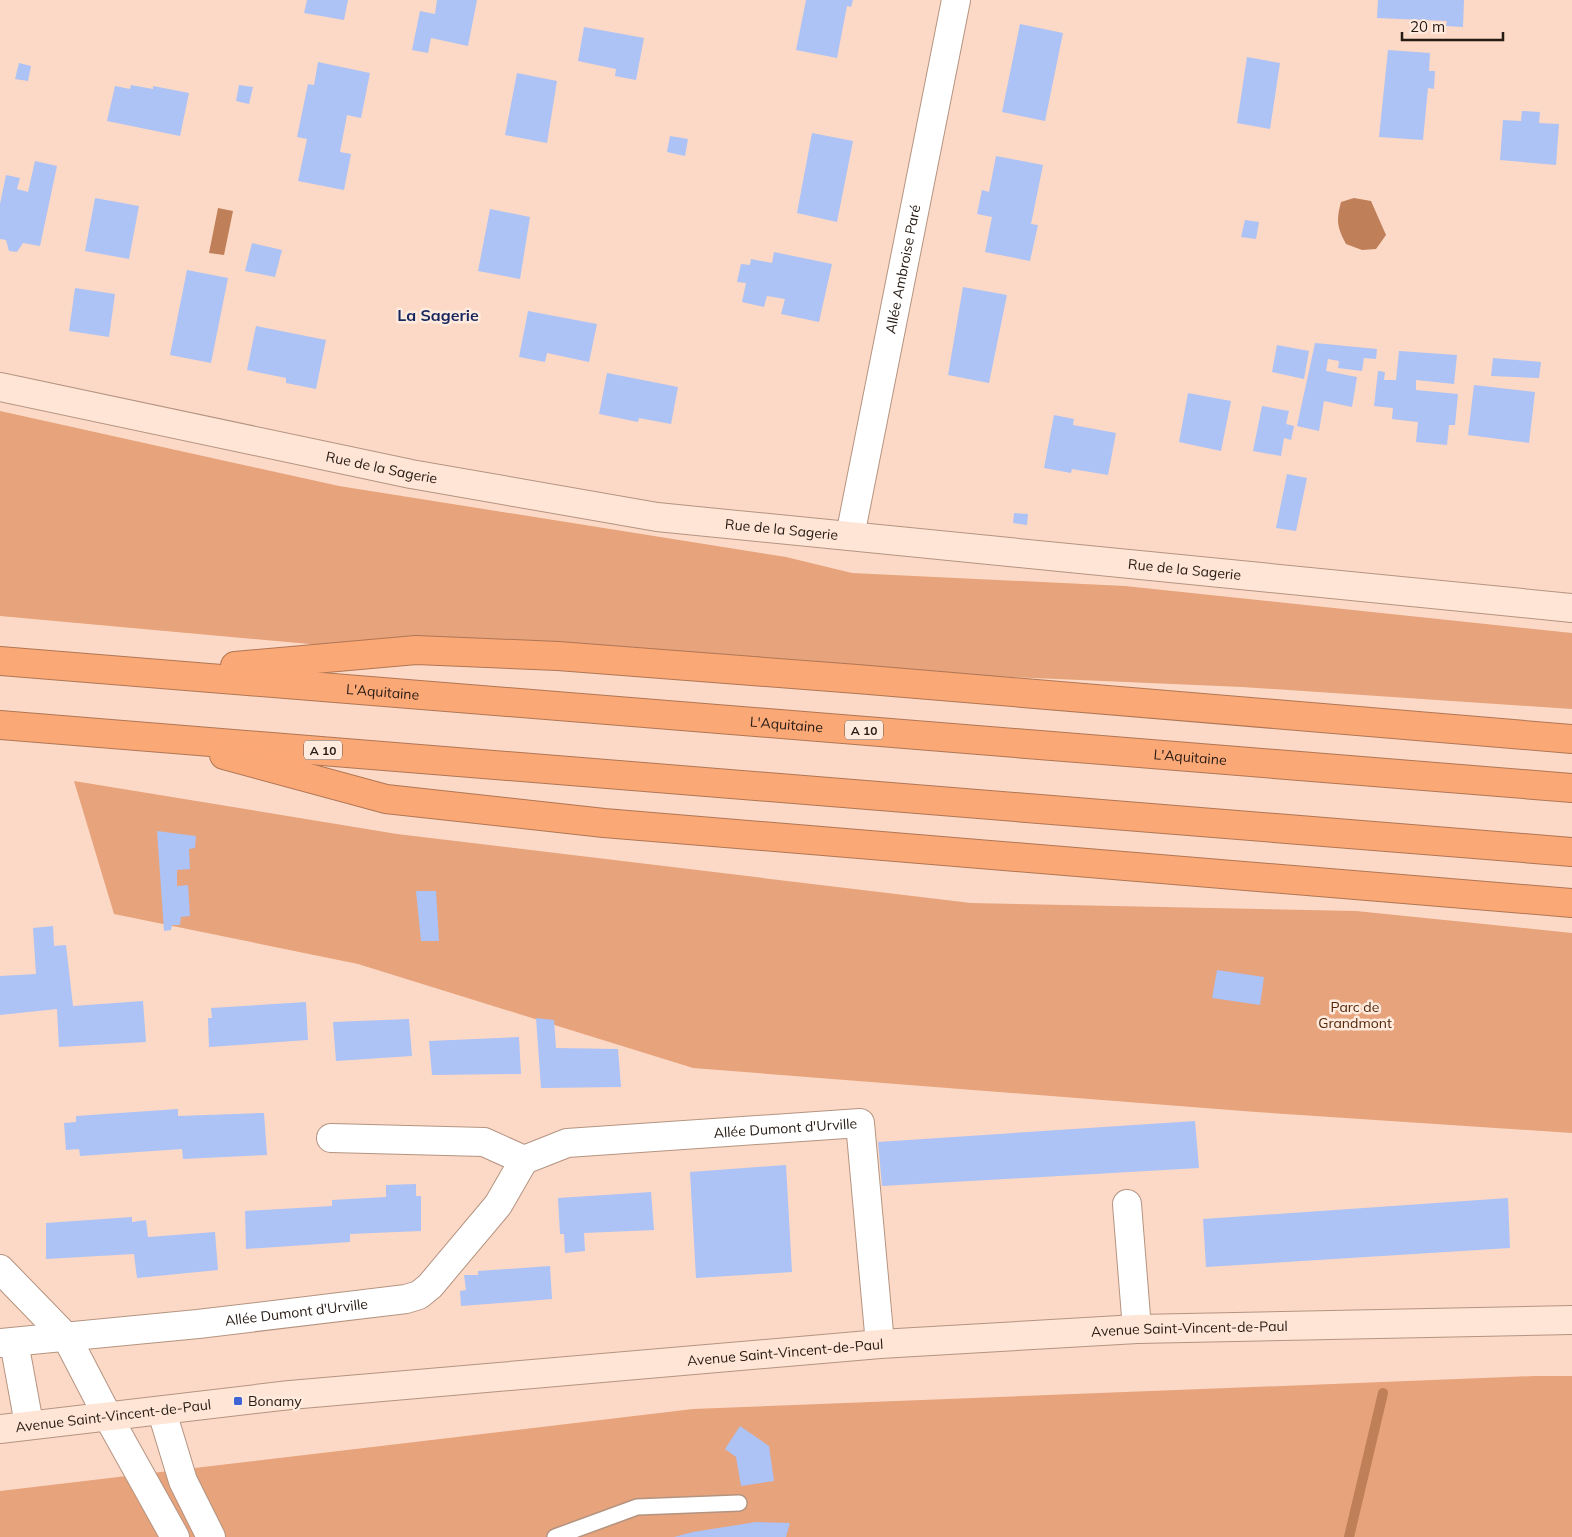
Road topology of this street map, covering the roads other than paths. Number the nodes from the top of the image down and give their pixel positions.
1 (956, 0) edge
2 (0, 387) edge
3 (850, 536) junction
4 (1572, 608) edge
5 (0, 661) edge
6 (156, 673) junction
7 (0, 725) edge
8 (158, 737) junction
9 (1572, 739) edge
10 (1572, 788) edge
11 (1572, 852) edge
12 (1572, 902) edge
13 (331, 1138) dead end
14 (524, 1160) junction
15 (1127, 1204) dead end
16 (0, 1269) edge
17 (1572, 1320) edge
18 (1136, 1330) junction
19 (67, 1338) junction
20 (7, 1342) edge
21 (880, 1344) junction
22 (162, 1412) junction
23 (107, 1415) junction
24 (29, 1424) junction
25 (0, 1429) edge
26 (740, 1503) dead end
27 (176, 1537) edge
28 (211, 1537) edge
29 (555, 1537) edge

1 - 3 street, Allée Ambroise Paré
2 - 3 street, Rue de la Sagerie
3 - 4 street, Rue de la Sagerie
5 - 6 highway, L'Aquitaine / A 10
6 - 9 highway
6 - 10 highway, L'Aquitaine / A 10
7 - 8 highway, A 10
8 - 11 highway, A 10
8 - 12 highway
13 - 14 street
14 - 19 street, Allée Dumont d'Urville
14 - 21 street, Allée Dumont d'Urville
15 - 18 street
16 - 19 street
17 - 18 street, Avenue Saint-Vincent-de-Paul
18 - 21 street, Avenue Saint-Vincent-de-Paul
19 - 20 street, Allée Dumont d'Urville
19 - 23 street
20 - 24 street
21 - 22 street, Avenue Saint-Vincent-de-Paul
22 - 23 street, Avenue Saint-Vincent-de-Paul
22 - 28 street
23 - 24 street, Avenue Saint-Vincent-de-Paul
23 - 27 street
24 - 25 street, Avenue Saint-Vincent-de-Paul
26 - 29 lane

